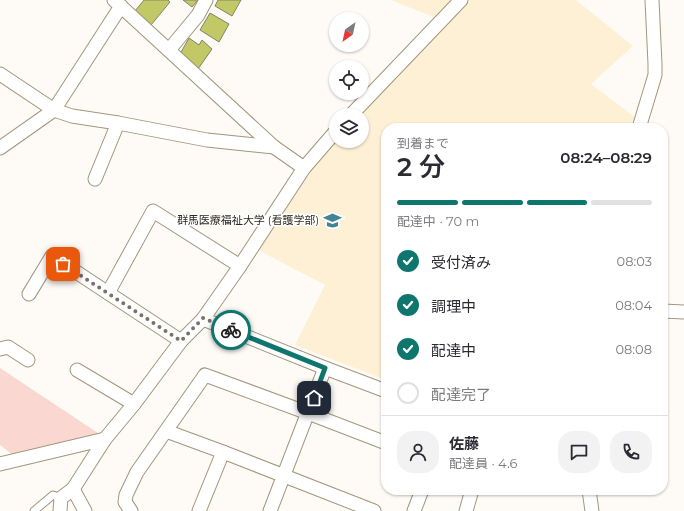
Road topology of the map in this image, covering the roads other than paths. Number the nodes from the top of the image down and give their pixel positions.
1 (206, 0) edge
2 (461, 0) edge
3 (652, 0) edge
4 (118, 3) edge
5 (169, 50) junction
6 (0, 74) edge
7 (358, 108) edge
8 (54, 110) junction
9 (118, 123) junction
10 (641, 123) edge
11 (329, 139) edge
12 (274, 146) junction
13 (0, 148) edge
14 (304, 168) junction
15 (95, 179) dead end
16 (240, 266) junction
17 (108, 293) junction
18 (29, 294) dead end
19 (668, 311) edge
20 (684, 312) edge
21 (203, 318) junction
22 (181, 341) junction
23 (0, 349) edge
24 (28, 360) dead end
25 (325, 368) junction
26 (77, 370) dead end
27 (381, 389) edge
28 (134, 404) junction
29 (308, 412) junction
30 (166, 431) junction
31 (105, 439) junction
32 (381, 441) edge
33 (223, 452) junction
34 (3, 460) edge
35 (284, 476) junction
36 (73, 489) junction
37 (420, 495) edge
38 (471, 495) edge
39 (590, 495) edge
40 (61, 498) junction
41 (346, 506) edge
42 (34, 511) edge
43 (60, 511) edge
44 (85, 511) edge
45 (131, 511) edge
46 (199, 511) edge
47 (270, 511) edge
48 (374, 511) edge
49 (414, 511) edge
50 (466, 511) edge
51 (592, 511) edge

1 - 5 street
2 - 7 street
3 - 10 street
4 - 5 street
4 - 8 street
5 - 12 street
6 - 8 street
8 - 9 street
8 - 13 street
9 - 12 street
9 - 15 street
11 - 14 street
12 - 14 street
14 - 16 street
16 - 17 street
16 - 21 street
17 - 18 street
17 - 22 street
19 - 20 street
21 - 22 street
21 - 25 street
22 - 28 street
23 - 24 street
25 - 27 street
25 - 29 street
26 - 28 street
28 - 31 street
29 - 30 street
29 - 32 street
29 - 35 street
30 - 33 street
30 - 45 street
31 - 34 street
31 - 36 street
33 - 35 street
33 - 46 street
35 - 41 street
35 - 47 street
36 - 40 street
36 - 44 street
37 - 49 street
38 - 50 street
39 - 51 street
40 - 42 lane
40 - 43 street
41 - 48 street

